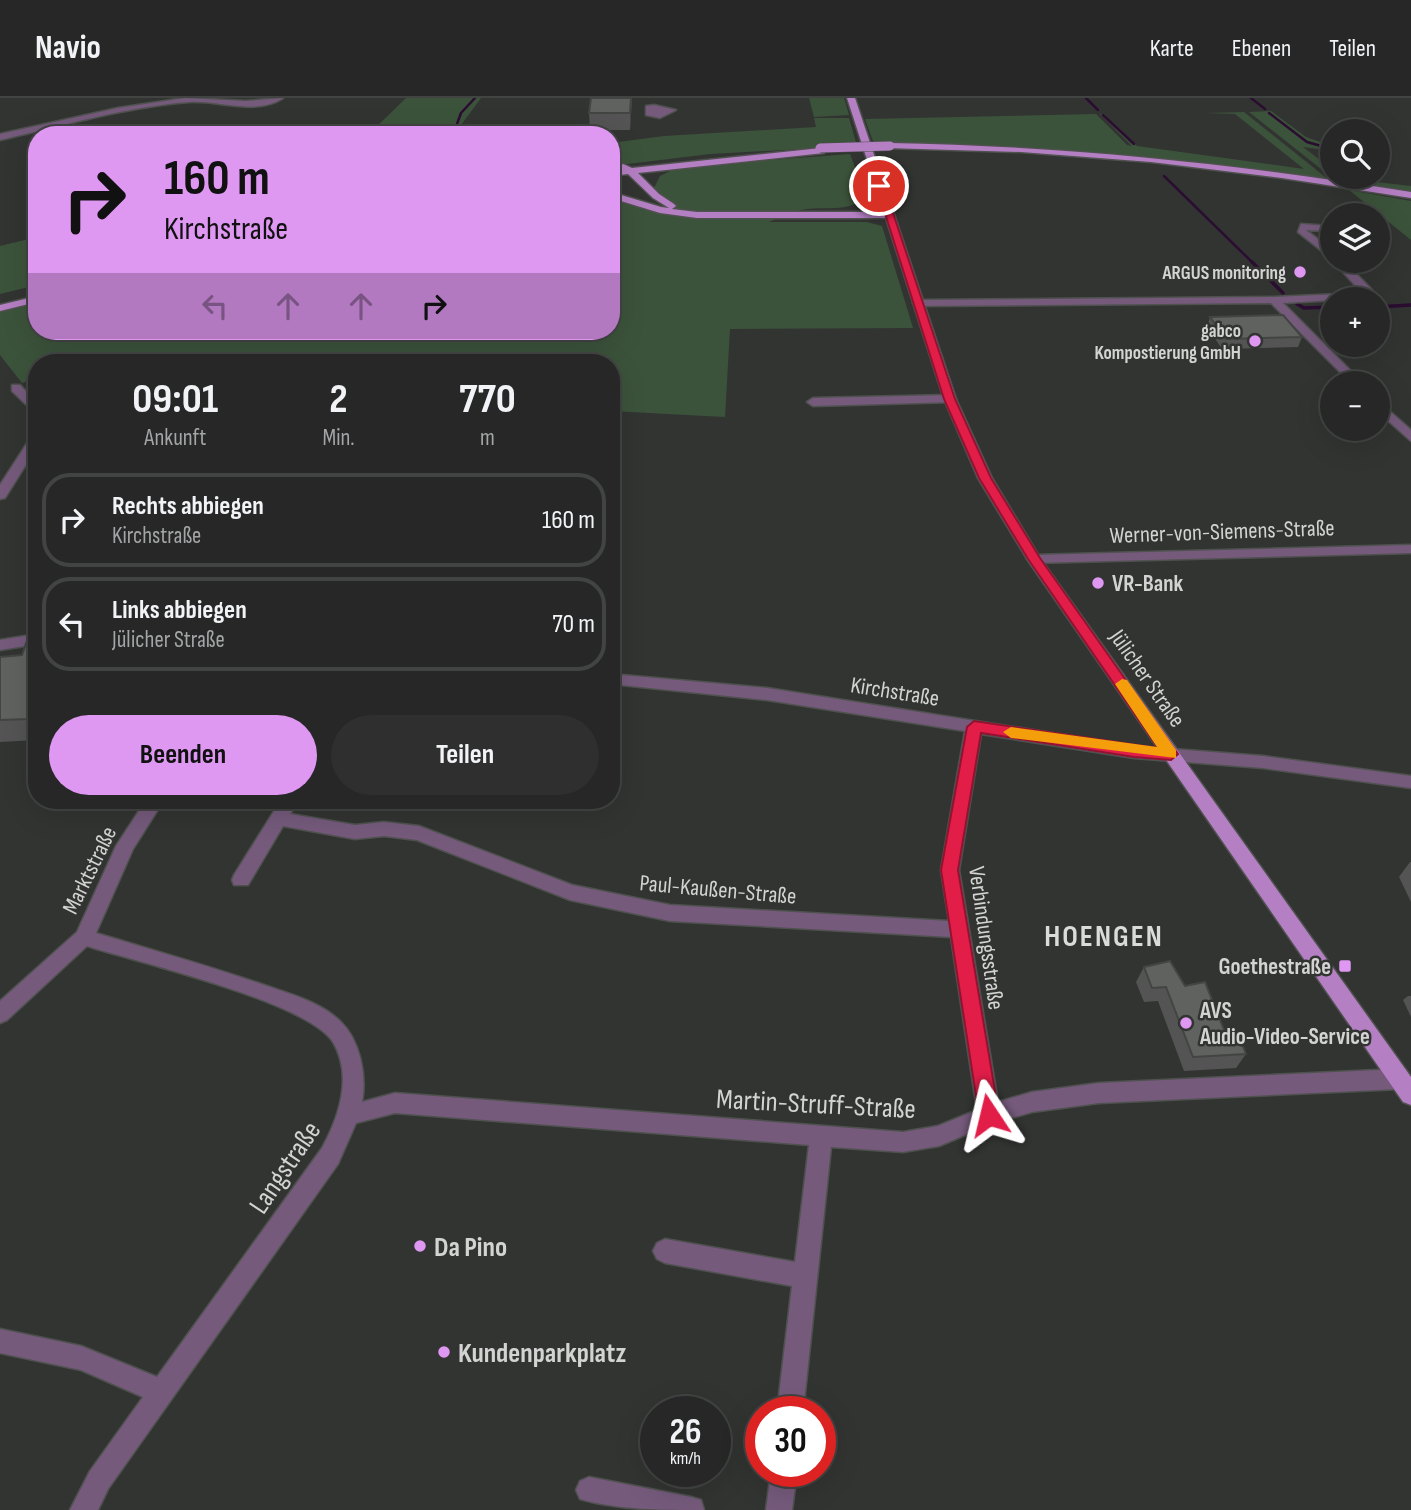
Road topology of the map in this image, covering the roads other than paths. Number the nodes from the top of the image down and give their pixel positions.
1 (279, 98) edge
2 (851, 98) edge
3 (55, 126) edge
4 (28, 131) edge
5 (0, 137) edge
6 (821, 149) junction
7 (676, 165) junction
8 (620, 170) edge
9 (620, 170) edge
10 (620, 172) edge
11 (620, 176) edge
12 (879, 186) junction
13 (647, 190) junction
14 (1411, 195) edge
15 (620, 198) edge
16 (642, 204) junction
17 (690, 214) junction
18 (840, 215) junction
19 (888, 215) junction
20 (1352, 273) edge
21 (1274, 300) junction
22 (28, 301) edge
23 (918, 303) junction
24 (0, 308) edge
25 (1345, 371) edge
26 (16, 388) dead end
27 (950, 399) junction
28 (28, 401) edge
29 (813, 402) dead end
30 (1390, 417) edge
31 (1411, 437) edge
32 (28, 451) edge
33 (0, 495) edge
34 (1411, 549) edge
35 (1034, 559) junction
36 (28, 640) edge
37 (0, 645) edge
38 (620, 680) edge
39 (974, 727) junction
40 (1171, 754) junction
41 (1411, 782) edge
42 (149, 809) edge
43 (285, 809) edge
44 (279, 819) junction
45 (241, 880) dead end
46 (957, 929) junction
47 (84, 937) junction
48 (0, 1014) edge
49 (1406, 1087) edge
50 (349, 1115) junction
51 (989, 1115) junction
52 (821, 1137) junction
53 (665, 1251) dead end
54 (805, 1276) junction
55 (0, 1341) edge
56 (162, 1392) junction
57 (792, 1396) edge
58 (782, 1487) edge
59 (589, 1490) dead end
60 (83, 1510) edge
61 (691, 1510) edge
62 (779, 1510) edge

1 - 3 street
2 - 12 main road, Jülicher Straße
4 - 5 street
6 - 7 main road
6 - 8 main road
6 - 14 main road, bridge
7 - 9 main road
7 - 13 main road
10 - 13 main road
11 - 16 main road
12 - 18 main road
12 - 19 main road, Jülicher Straße
13 - 17 main road
15 - 16 main road
16 - 17 main road
17 - 18 main road
18 - 19 main road
19 - 23 main road, Jülicher Straße
20 - 21 street
21 - 23 street
21 - 25 street
22 - 24 main road
23 - 27 main road, Jülicher Straße
26 - 28 street
27 - 29 street
27 - 35 main road, Jülicher Straße
30 - 31 street
32 - 33 street
34 - 35 street, Werner-von-Siemens-Straße
35 - 40 main road, Jülicher Straße
36 - 37 street
38 - 39 street, Kirchstraße
39 - 40 street, Kirchstraße
39 - 46 street, Verbindungsstraße
40 - 41 street
40 - 49 main road, Jülicher Straße
42 - 47 street, Marktstraße
43 - 44 street
44 - 45 street
44 - 46 street, Paul-Kaußen-Straße
46 - 51 street, Verbindungsstraße
47 - 48 street, Marktstraße
47 - 50 street, Langstraße
49 - 51 street, Martin-Struff-Straße
50 - 52 street, Martin-Struff-Straße
50 - 56 street, Langstraße
51 - 52 street, Martin-Struff-Straße
52 - 54 street
53 - 54 street
54 - 57 street
55 - 56 street
56 - 60 street, Langstraße
58 - 62 street
59 - 61 street

